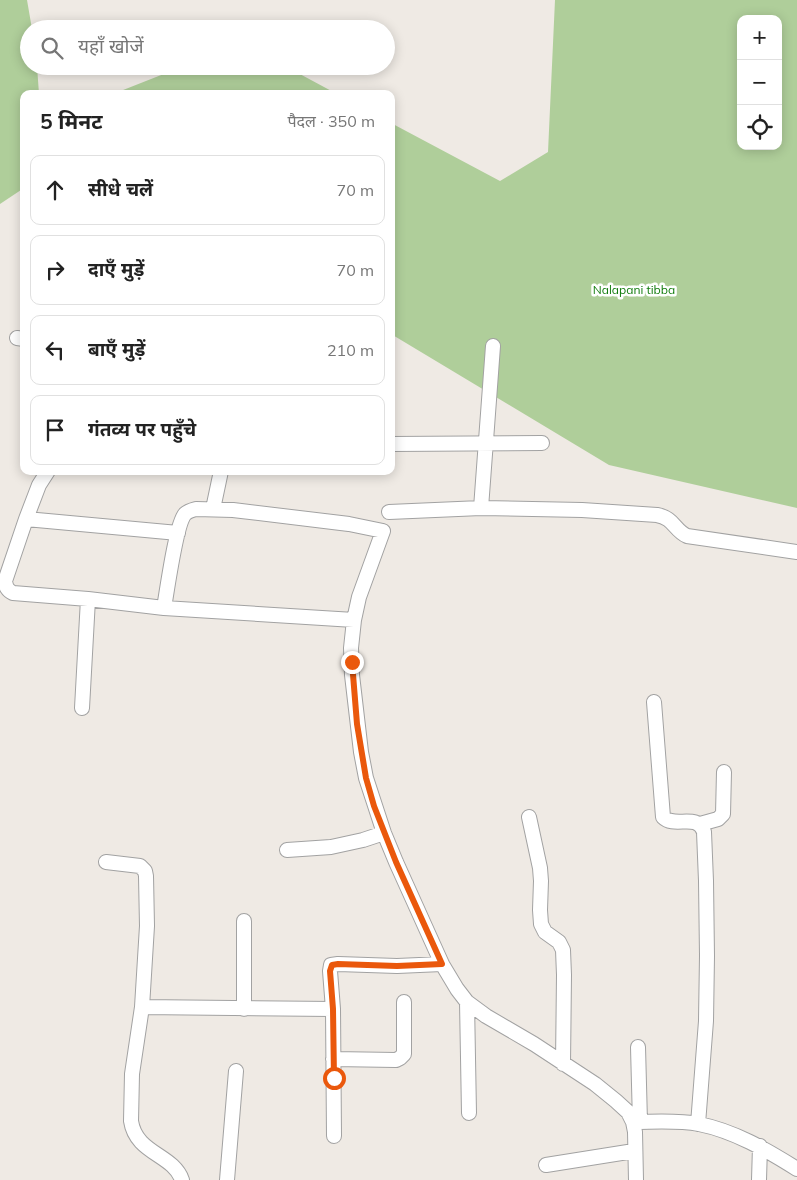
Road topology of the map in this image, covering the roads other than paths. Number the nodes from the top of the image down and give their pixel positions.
1 (494, 346) dead end
2 (542, 443) dead end
3 (395, 444) edge
4 (486, 444) junction
5 (45, 475) edge
6 (220, 475) edge
7 (482, 508) junction
8 (213, 509) junction
9 (389, 512) dead end
10 (26, 519) junction
11 (178, 533) junction
12 (797, 552) edge
13 (88, 599) junction
14 (164, 608) junction
15 (354, 620) junction
16 (654, 702) dead end
17 (82, 708) dead end
18 (724, 772) dead end
19 (529, 817) dead end
20 (700, 824) junction
21 (384, 834) junction
22 (287, 850) dead end
23 (106, 862) dead end
24 (244, 921) dead end
25 (442, 964) junction
26 (404, 1002) dead end
27 (467, 1002) junction
28 (142, 1007) junction
29 (244, 1009) junction
30 (333, 1009) junction
31 (638, 1047) dead end
32 (333, 1059) junction
33 (563, 1064) junction
34 (236, 1070) dead end
35 (468, 1113) dead end
36 (636, 1122) junction
37 (698, 1124) junction
38 (334, 1136) dead end
39 (760, 1146) junction
40 (634, 1151) junction
41 (546, 1164) dead end
42 (797, 1169) edge
43 (182, 1180) edge
44 (227, 1180) edge
45 (636, 1180) edge
46 (759, 1180) edge
47 (796, 1180) edge

1 - 4 street
2 - 4 street
3 - 4 street
4 - 7 street
5 - 10 street
6 - 8 street
7 - 9 street
7 - 12 street
8 - 11 street
8 - 15 street
10 - 11 street
10 - 13 street
11 - 14 street
13 - 14 street
13 - 17 street
14 - 15 street
15 - 21 street
16 - 20 street
18 - 20 street
19 - 33 street
20 - 37 street
21 - 22 street
21 - 25 street
23 - 28 street
24 - 29 street
25 - 27 street
25 - 30 street
26 - 32 street
27 - 33 street
27 - 35 street
28 - 29 street
28 - 43 street
29 - 30 street
30 - 32 street
31 - 36 street
32 - 38 street
33 - 36 street
34 - 44 street
36 - 37 street
36 - 40 street
37 - 39 street
39 - 42 street
39 - 46 street
40 - 41 street
40 - 45 street
42 - 47 street

